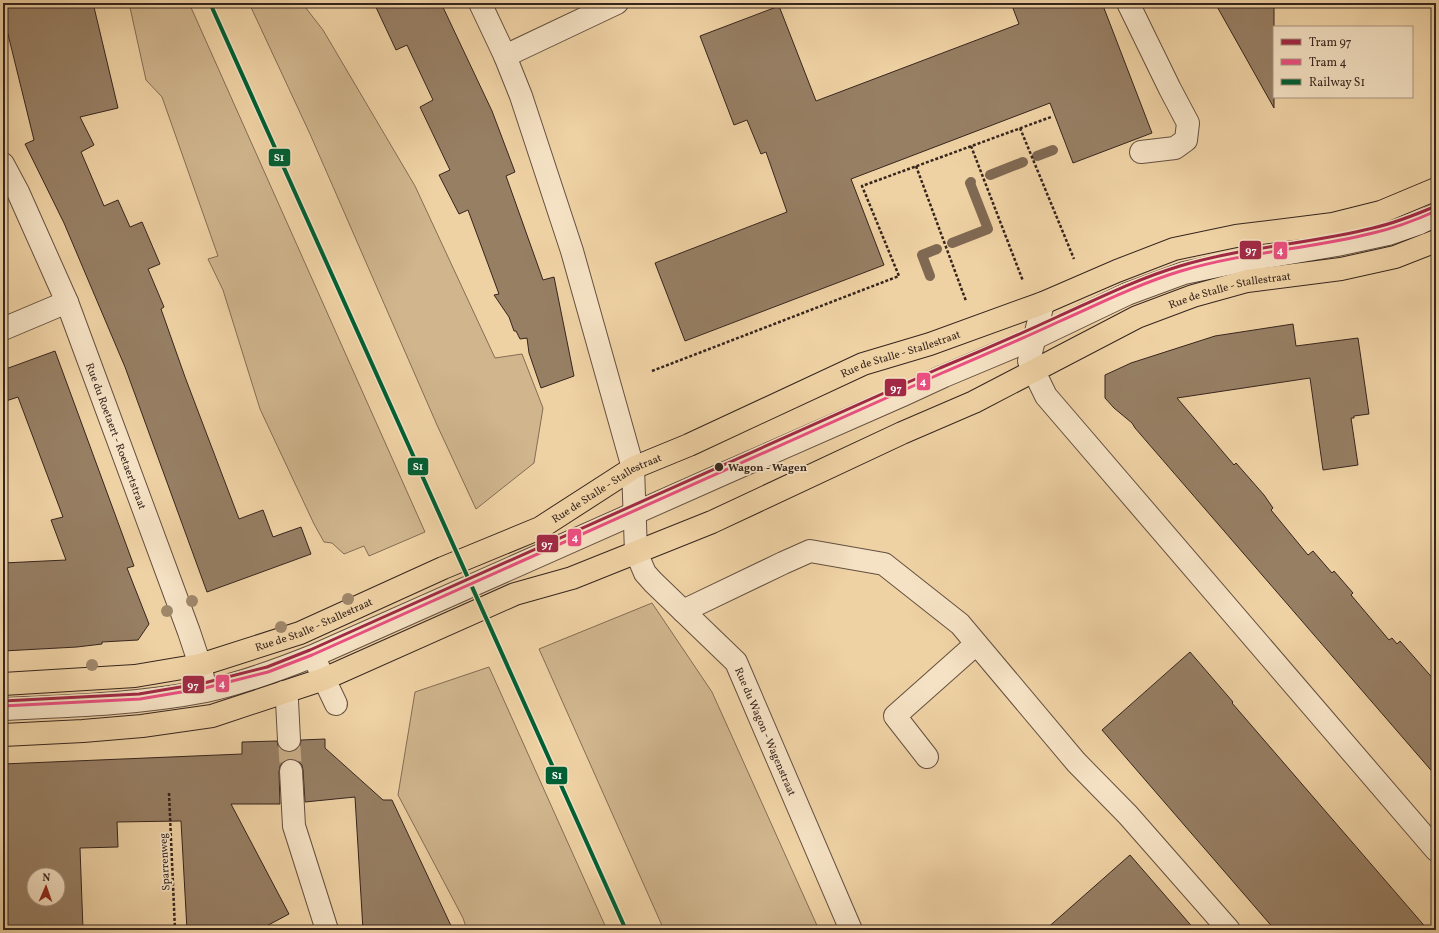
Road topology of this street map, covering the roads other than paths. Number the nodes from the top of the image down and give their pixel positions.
1 (480, 3) edge
2 (617, 3) edge
3 (1128, 3) edge
4 (505, 56) junction
5 (1141, 152) dead end
6 (3, 164) edge
7 (1436, 189) edge
8 (1436, 215) edge
9 (1436, 241) edge
10 (67, 302) junction
11 (1043, 303) junction
12 (3, 328) edge
13 (1035, 338) junction
14 (1033, 370) junction
15 (633, 468) junction
16 (635, 513) junction
17 (636, 552) junction
18 (683, 611) junction
19 (300, 633) junction
20 (976, 644) junction
21 (313, 656) junction
22 (200, 665) junction
23 (324, 680) junction
24 (3, 684) edge
25 (206, 691) junction
26 (284, 692) junction
27 (336, 704) dead end
28 (3, 709) edge
29 (212, 716) junction
30 (3, 735) edge
31 (289, 740) tunnel mouth
32 (927, 757) dead end
33 (291, 771) tunnel mouth
34 (1436, 850) edge
35 (327, 930) edge
36 (851, 930) edge
37 (1229, 930) edge

1 - 4 street, Rue du Wagon - Wagenstraat
2 - 4 street
3 - 5 street
4 - 15 street, Rue du Wagon - Wagenstraat
6 - 10 street, Rue du Roetaert - Roetaertstraat
7 - 11 main road, Rue de Stalle - Stallestraat
8 - 13 street, Rue de Stalle - Stallestraat
9 - 14 main road, Rue de Stalle - Stallestraat
10 - 12 street
10 - 22 street, Rue du Roetaert - Roetaertstraat
11 - 13 street
11 - 15 main road, Rue de Stalle - Stallestraat
13 - 14 street
13 - 16 street, Rue de Stalle - Stallestraat
14 - 17 main road, Rue de Stalle - Stallestraat
14 - 34 street
15 - 16 street, Rue du Wagon - Wagenstraat
15 - 19 main road, Rue de Stalle - Stallestraat
16 - 17 street, Rue du Wagon - Wagenstraat
16 - 21 street, Rue de Stalle - Stallestraat
17 - 18 street, Rue du Wagon - Wagenstraat
17 - 23 main road, Rue de Stalle - Stallestraat
18 - 20 street
18 - 36 street, Rue du Wagon - Wagenstraat
19 - 21 street
19 - 22 main road, Rue de Stalle - Stallestraat
20 - 32 street
20 - 37 street
21 - 23 street
21 - 25 street, Rue de Stalle - Stallestraat
22 - 24 main road, Rue de Stalle - Stallestraat
22 - 25 street, Rue du Roetaert - Roetaertstraat
23 - 26 main road, Rue de Stalle - Stallestraat
23 - 27 street
25 - 28 street, Rue de Stalle - Stallestraat
25 - 29 street, Rue du Roetaert - Roetaertstraat
26 - 29 main road, Rue de Stalle - Stallestraat
26 - 31 street
29 - 30 main road, Rue de Stalle - Stallestraat
33 - 35 street

